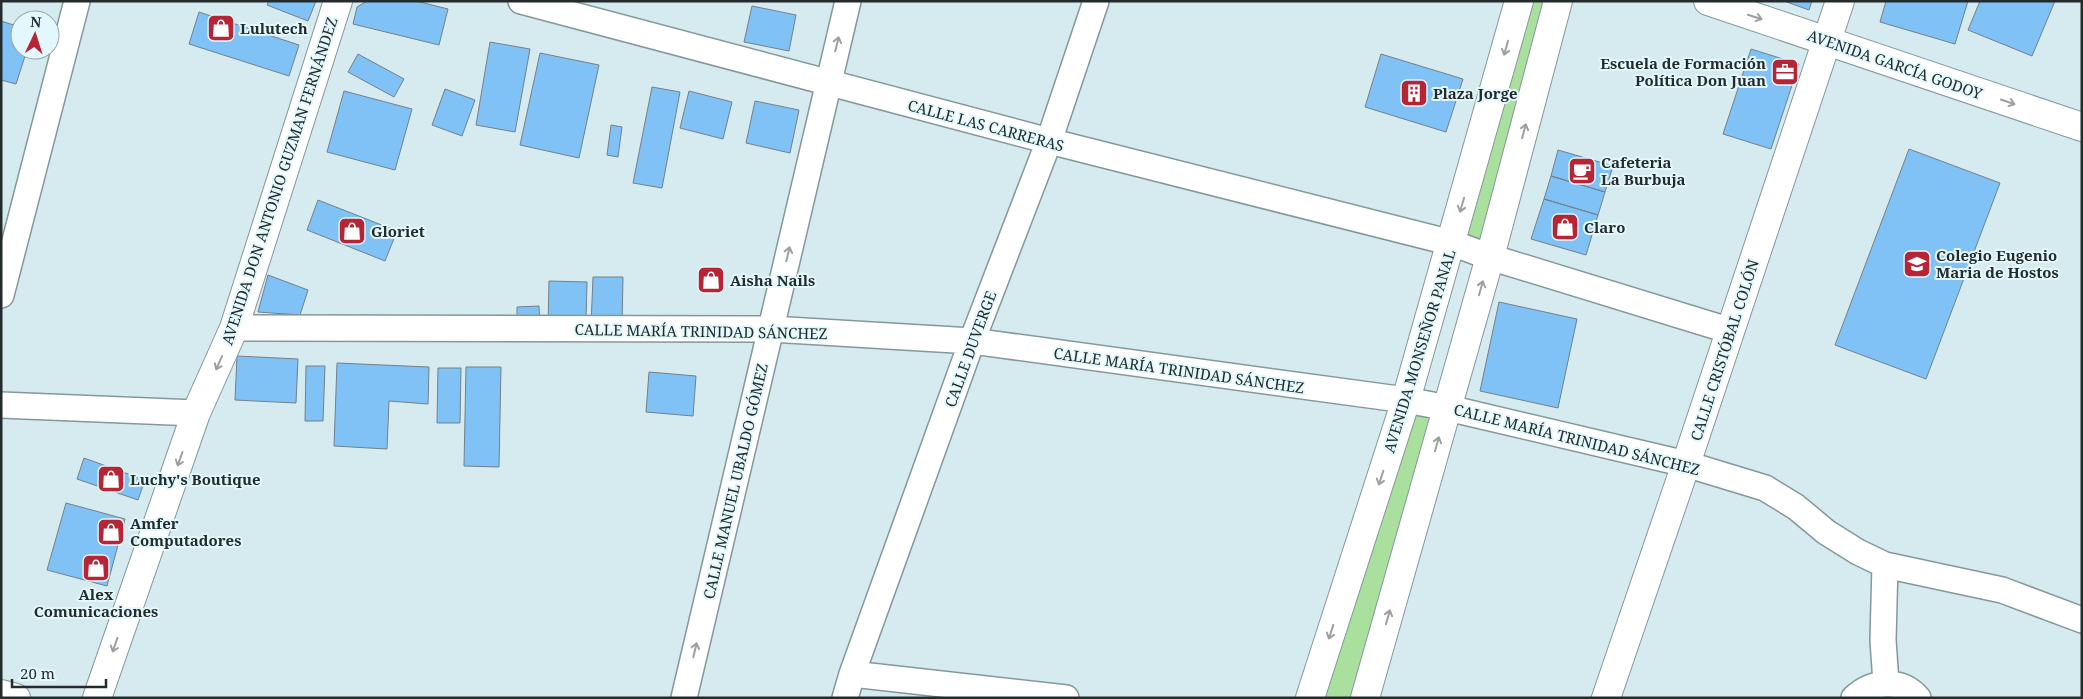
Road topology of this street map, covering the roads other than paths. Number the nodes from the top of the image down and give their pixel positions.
1 (77, 1) edge
2 (338, 1) edge
3 (521, 1) edge
4 (848, 1) edge
5 (1096, 1) edge
6 (1519, 1) edge
7 (1558, 1) edge
8 (1708, 1) edge
9 (1840, 1) edge
10 (1827, 41) junction
11 (828, 84) junction
12 (2082, 127) edge
13 (1049, 141) junction
14 (1452, 243) junction
15 (1490, 257) junction
16 (1, 295) edge
17 (234, 328) junction
18 (771, 329) junction
19 (1731, 331) junction
20 (972, 341) junction
21 (1406, 400) junction
22 (1, 405) edge
23 (1448, 408) junction
24 (196, 413) junction
25 (1686, 464) junction
26 (1885, 564) junction
27 (2082, 620) edge
28 (852, 674) junction
29 (1886, 683) junction
30 (1, 694) edge
31 (16, 698) edge
32 (96, 698) edge
33 (684, 698) edge
34 (845, 698) edge
35 (1066, 698) edge
36 (1310, 698) edge
37 (1365, 698) edge
38 (1606, 698) edge
39 (1854, 698) edge
40 (1918, 698) edge

1 - 16 street
2 - 17 main road, AVENIDA DON ANTONIO GUZMAN FERNÁNDEZ
3 - 11 street, CALLE LAS CARRERAS
11 -> 4 street, CALLE MANUEL UBALDO GÓMEZ
5 - 13 street, CALLE DUVERGE
6 -> 14 main road, AVENIDA MONSEÑOR PANAL
15 -> 7 main road
8 -> 10 main road, AVENIDA GARCÍA GODOY
9 - 10 main road, CALLE CRISTÓBAL COLÓN
10 -> 12 main road, AVENIDA GARCÍA GODOY
10 - 19 main road, CALLE CRISTÓBAL COLÓN
11 - 13 street, CALLE LAS CARRERAS
18 -> 11 street, CALLE MANUEL UBALDO GÓMEZ
13 - 14 street, CALLE LAS CARRERAS
13 - 20 street, CALLE DUVERGE
14 - 15 street, CALLE LAS CARRERAS
14 - 21 main road, AVENIDA MONSEÑOR PANAL
15 - 19 street, CALLE LAS CARRERAS
23 -> 15 main road
17 - 18 street, CALLE MARÍA TRINIDAD SÁNCHEZ
17 -> 24 main road, AVENIDA DON ANTONIO GUZMAN FERNÁNDEZ
18 - 20 street, CALLE MARÍA TRINIDAD SÁNCHEZ
33 -> 18 street, CALLE MANUEL UBALDO GÓMEZ
19 - 25 main road, CALLE CRISTÓBAL COLÓN
20 - 21 street, CALLE MARÍA TRINIDAD SÁNCHEZ
20 - 28 street, CALLE DUVERGE
21 - 23 street, CALLE MARÍA TRINIDAD SÁNCHEZ
21 -> 36 main road, AVENIDA MONSEÑOR PANAL
22 - 24 street
23 - 25 street, CALLE MARÍA TRINIDAD SÁNCHEZ
37 -> 23 main road
24 -> 32 main road, AVENIDA DON ANTONIO GUZMAN FERNÁNDEZ
25 - 26 street, CALLE MARÍA TRINIDAD SÁNCHEZ
25 - 38 main road, CALLE CRISTÓBAL COLÓN
26 - 27 street, CALLE MARÍA TRINIDAD SÁNCHEZ
26 - 29 street
28 - 34 street, CALLE DUVERGE
28 - 35 street
29 - 39 street
29 - 40 street
30 - 31 main road

